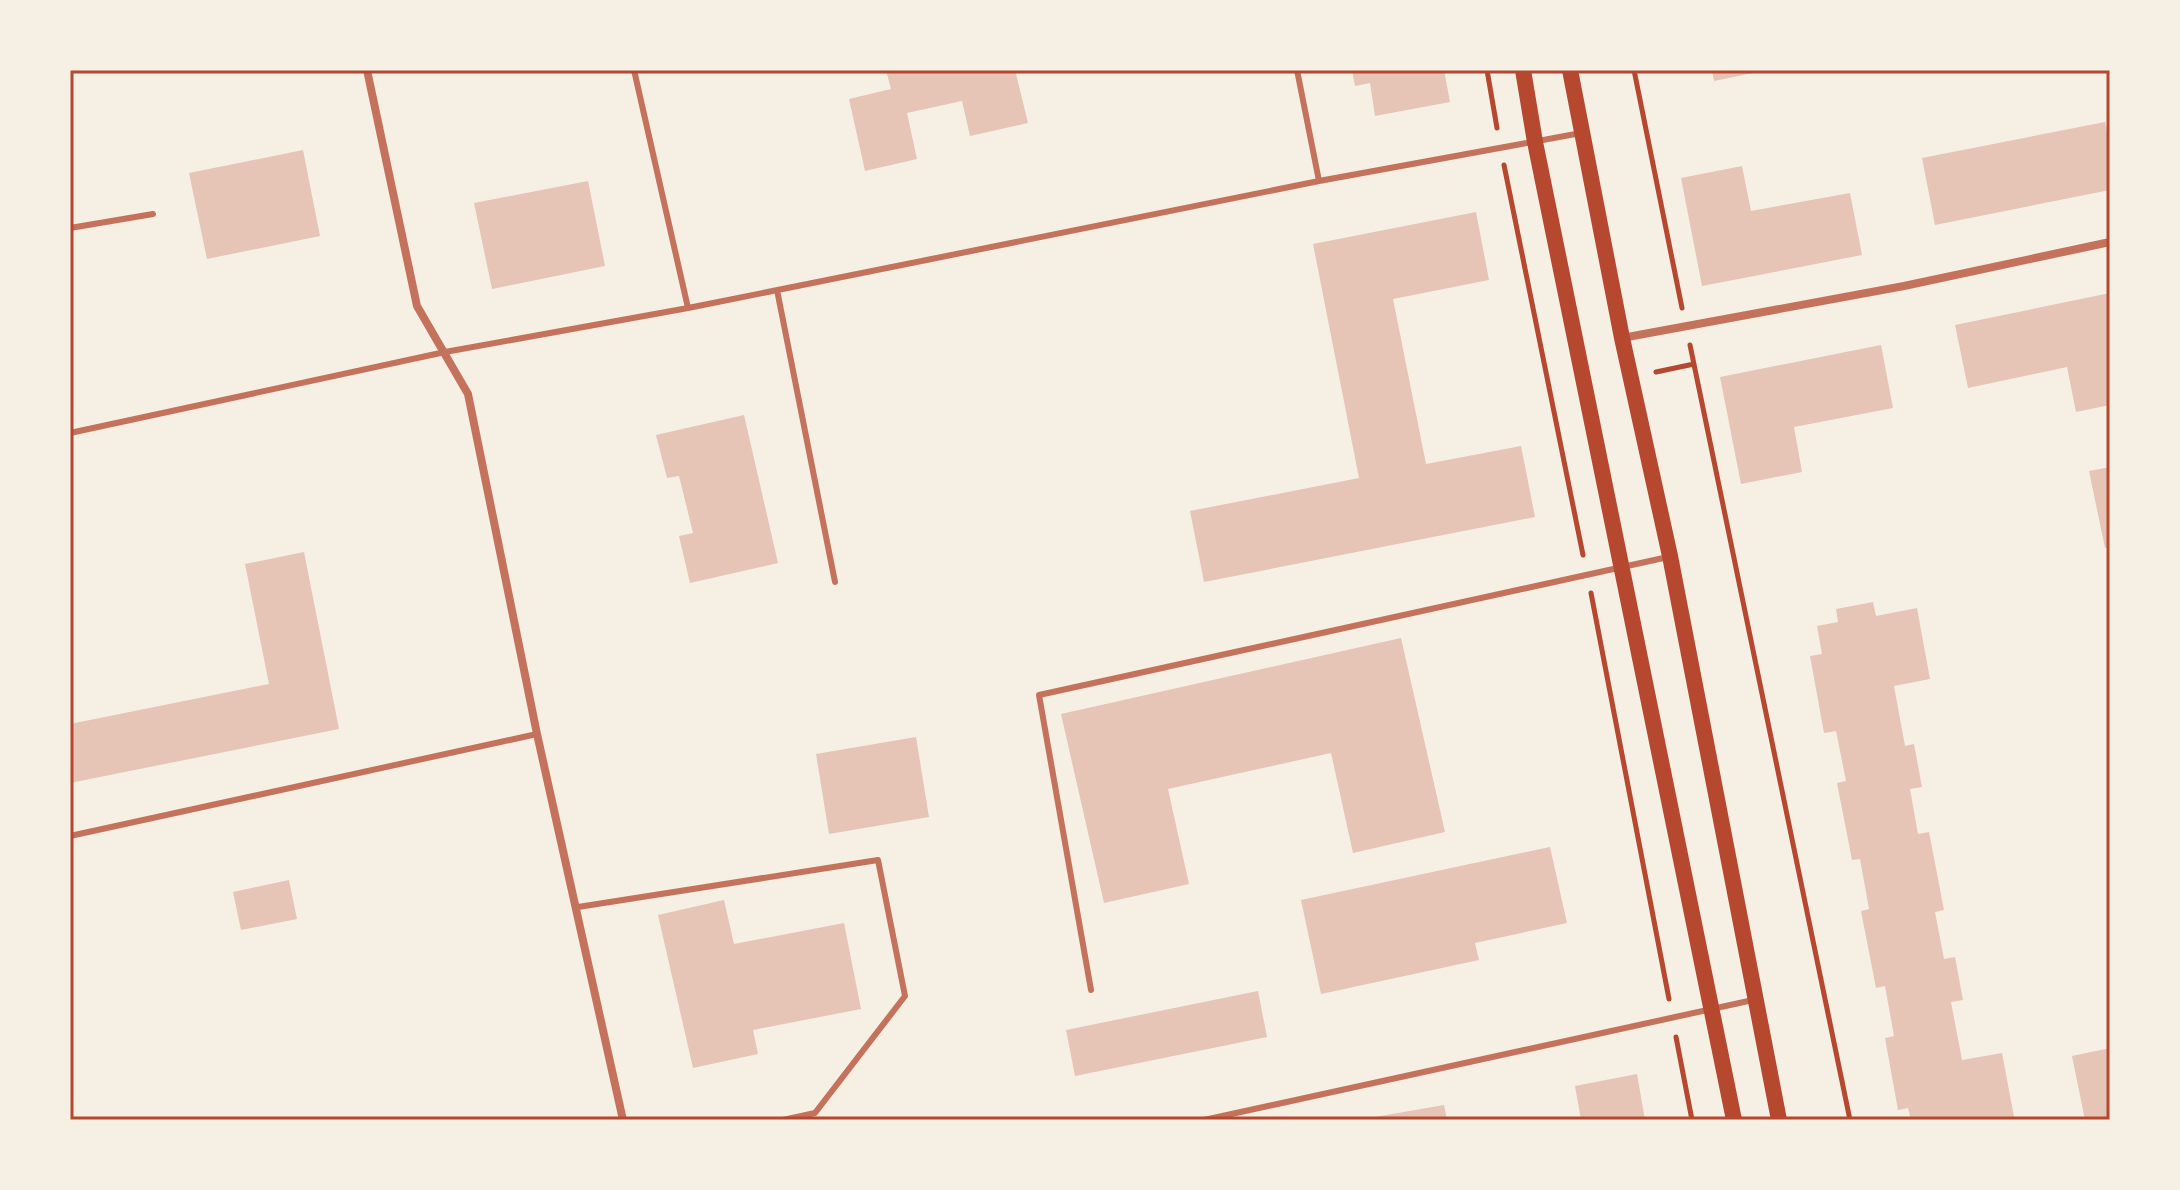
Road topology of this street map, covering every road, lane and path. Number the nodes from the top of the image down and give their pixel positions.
1 (367, 70) edge
2 (634, 70) edge
3 (1297, 70) edge
4 (1523, 70) edge
5 (1570, 70) edge
6 (1634, 70) edge
7 (1581, 133) junction
8 (1535, 142) junction
9 (1319, 181) junction
10 (153, 214) dead end
11 (70, 228) edge
12 (2110, 242) edge
13 (777, 290) junction
14 (688, 308) junction
15 (1685, 325) junction
16 (1622, 338) junction
17 (445, 352) junction
18 (70, 433) edge
19 (1670, 556) junction
20 (1622, 567) junction
21 (835, 582) dead end
22 (537, 734) junction
23 (70, 836) edge
24 (578, 907) junction
25 (1091, 990) dead end
26 (1756, 999) junction
27 (1712, 1009) junction
28 (816, 1117) edge
29 (623, 1120) edge
30 (783, 1120) edge
31 (1204, 1120) edge
32 (1734, 1120) edge
33 (1779, 1120) edge
34 (1850, 1120) edge

1 - 17 street
2 - 14 lane
3 - 9 lane
4 - 8 main road
5 - 7 main road
6 - 15 path
7 - 8 lane
7 - 16 main road
8 - 9 lane
8 - 20 main road
9 - 13 lane
10 - 11 lane
12 - 15 street
13 - 14 lane
13 - 21 lane
14 - 17 lane
15 - 16 street
15 - 34 path
16 - 19 main road
17 - 18 lane
17 - 22 street
19 - 20 lane
19 - 26 main road
20 - 25 lane
20 - 27 main road
22 - 23 lane
22 - 24 street
24 - 28 lane
24 - 29 street
26 - 27 lane
26 - 33 main road
27 - 31 lane
27 - 32 main road
28 - 30 lane

